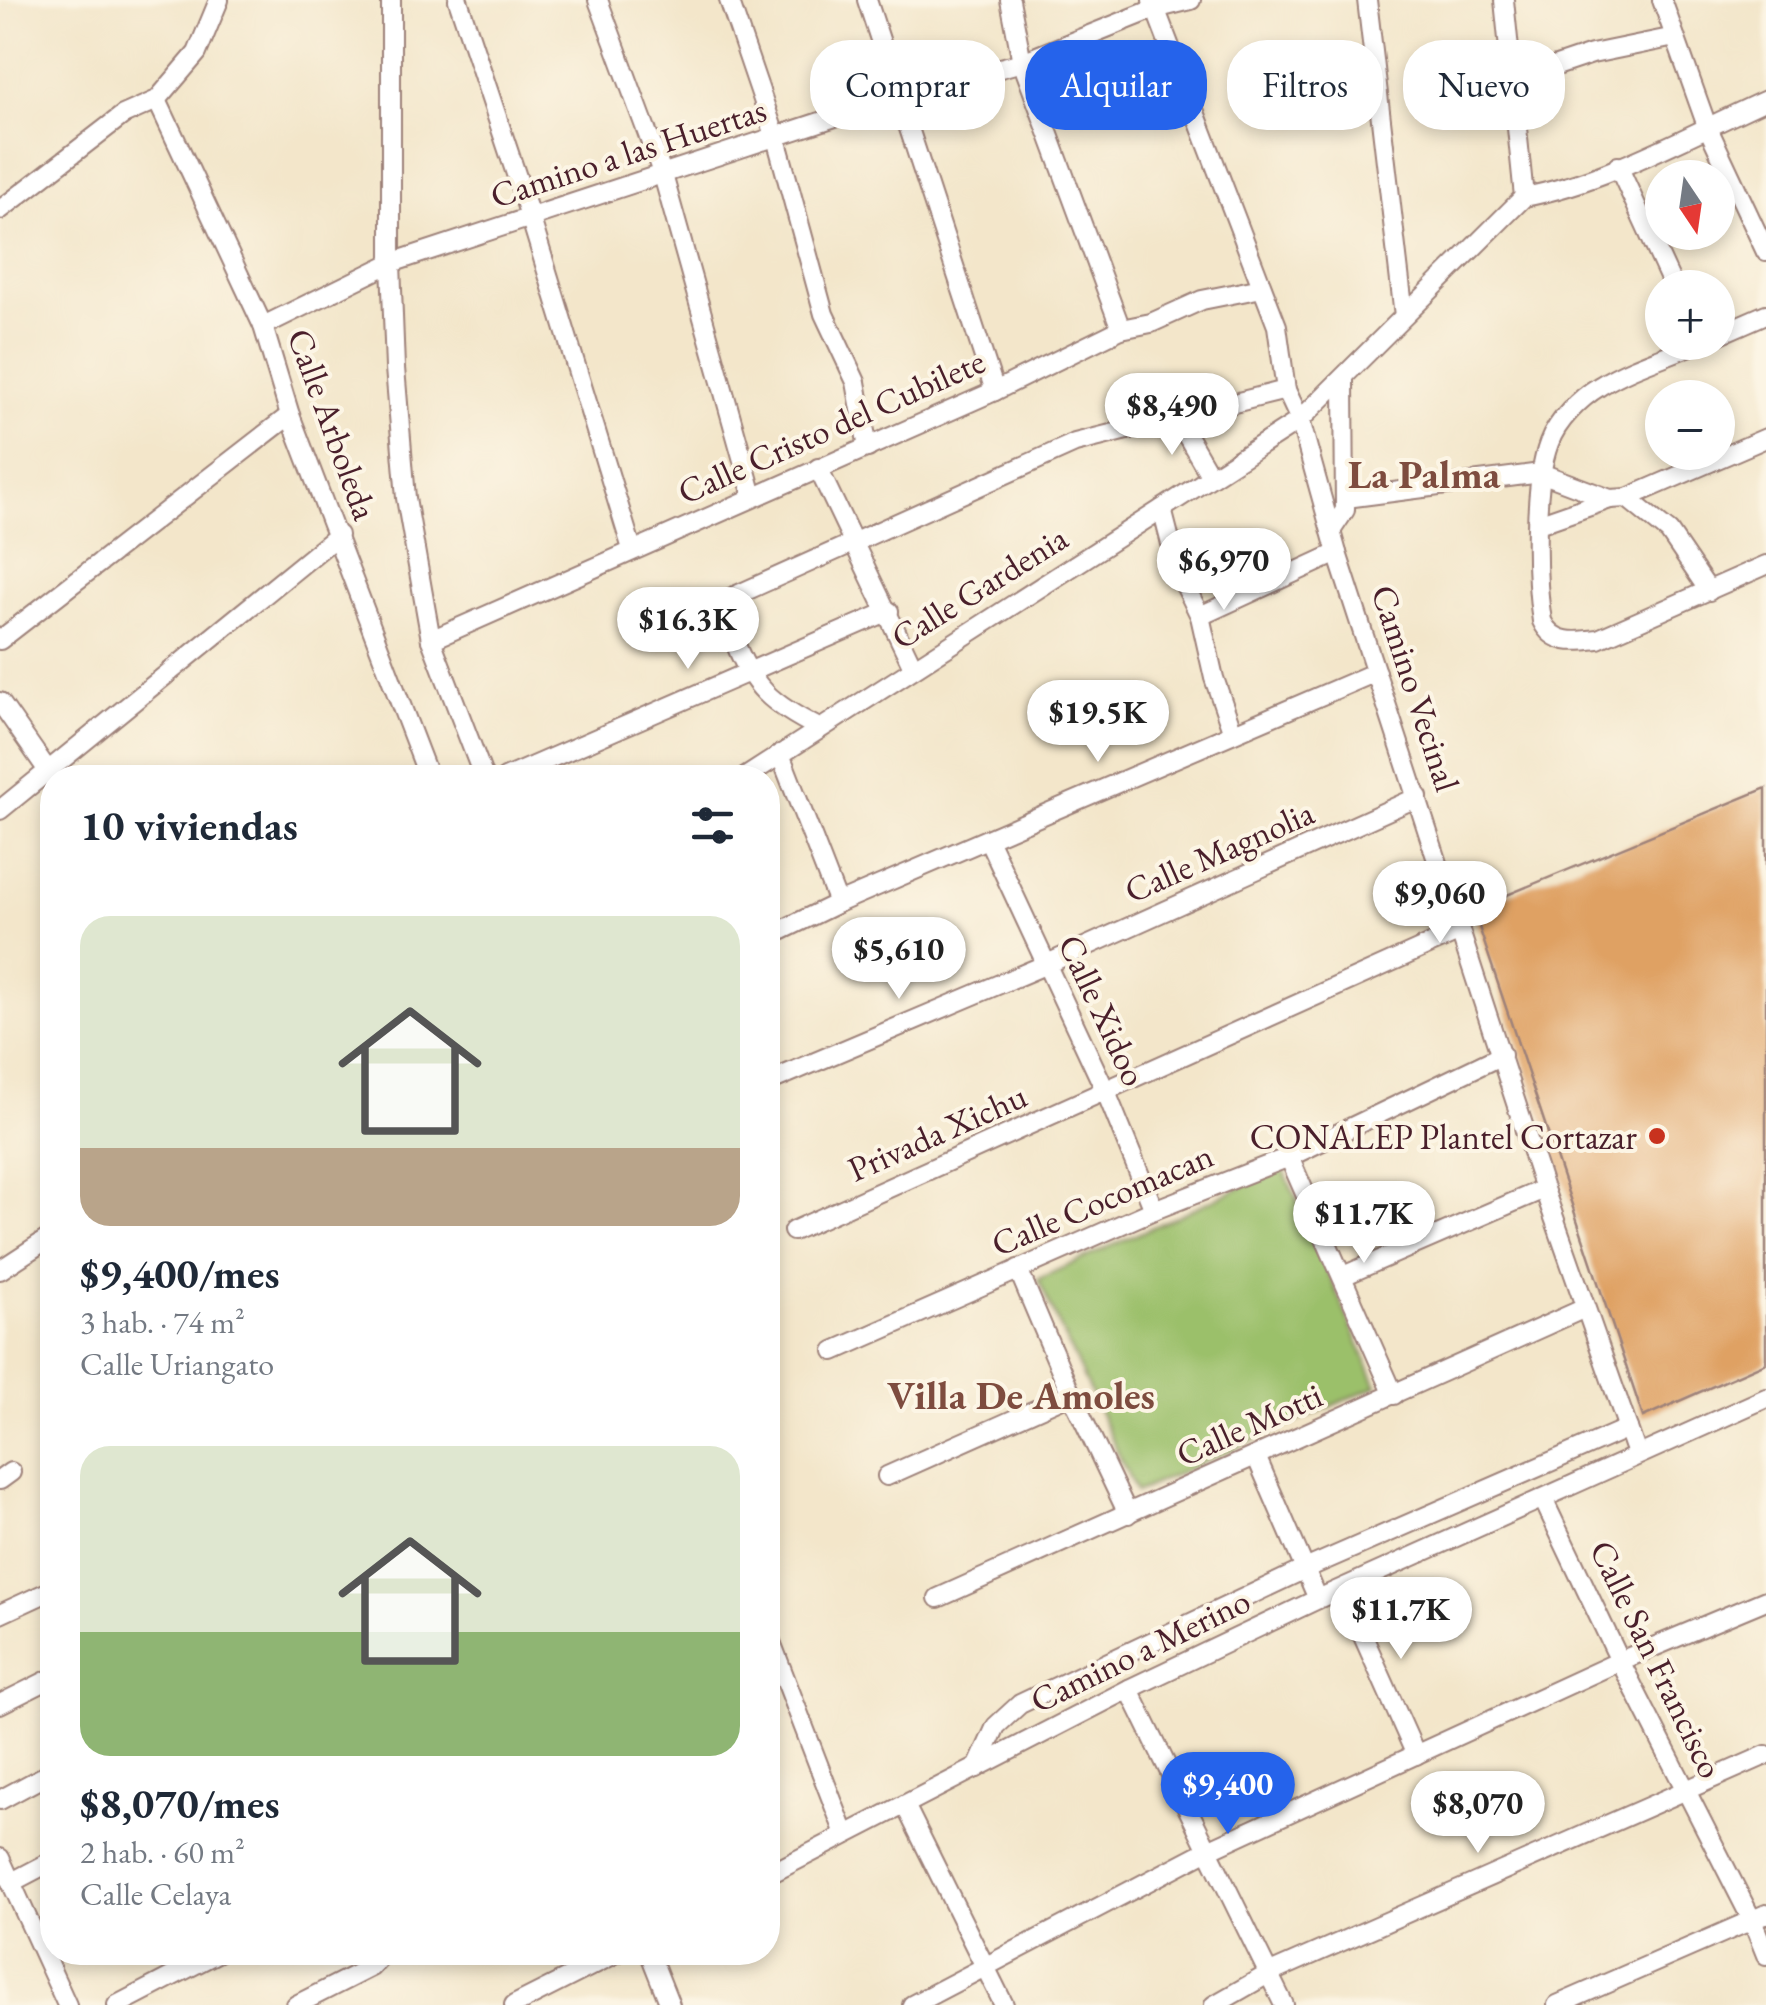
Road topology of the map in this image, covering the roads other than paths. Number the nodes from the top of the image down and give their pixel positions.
1 (219, 0) edge
2 (391, 0) edge
3 (458, 0) edge
4 (598, 0) edge
5 (729, 0) edge
6 (867, 0) edge
7 (1010, 0) edge
8 (1191, 0) edge
9 (1368, 0) edge
10 (1504, 0) edge
11 (1662, 0) edge
12 (1153, 4) edge
13 (1675, 37) junction
14 (879, 40) edge
15 (1508, 40) edge
16 (1022, 62) junction
17 (1565, 64) edge
18 (1005, 67) edge
19 (157, 100) junction
20 (1766, 100) edge
21 (810, 126) edge
22 (1707, 126) junction
23 (907, 130) edge
24 (1517, 130) edge
25 (776, 138) junction
26 (1618, 166) junction
27 (662, 175) junction
28 (1524, 197) junction
29 (0, 210) edge
30 (531, 219) junction
31 (1765, 244) edge
32 (391, 263) junction
33 (1666, 270) edge
34 (1262, 288) junction
35 (1766, 314) edge
36 (1404, 316) junction
37 (263, 326) junction
38 (1735, 328) edge
39 (1121, 329) junction
40 (1660, 360) edge
41 (1344, 379) junction
42 (1286, 390) junction
43 (994, 391) junction
44 (290, 414) junction
45 (1175, 415) junction
46 (1300, 420) junction
47 (1766, 438) edge
48 (868, 448) junction
49 (818, 468) junction
50 (1541, 474) junction
51 (1210, 478) junction
52 (753, 496) junction
53 (1346, 498) junction
54 (1618, 498) junction
55 (1162, 509) junction
56 (1538, 524) junction
57 (1330, 531) junction
58 (338, 536) junction
59 (852, 543) junction
60 (632, 549) junction
61 (1337, 553) junction
62 (1766, 565) edge
63 (1710, 591) junction
64 (889, 611) junction
65 (1200, 616) junction
66 (0, 640) edge
67 (431, 640) junction
68 (913, 667) junction
69 (747, 672) junction
70 (1376, 672) junction
71 (0, 702) edge
72 (819, 728) junction
73 (1234, 733) junction
74 (780, 754) junction
75 (44, 765) edge
76 (63, 765) edge
77 (424, 765) edge
78 (479, 765) edge
79 (535, 765) edge
80 (764, 765) edge
81 (40, 783) edge
82 (1418, 797) junction
83 (0, 810) edge
84 (988, 839) junction
85 (838, 903) junction
86 (780, 931) edge
87 (1460, 931) junction
88 (1047, 964) junction
89 (1502, 1055) junction
90 (780, 1077) edge
91 (1106, 1092) junction
92 (1288, 1157) junction
93 (1544, 1189) junction
94 (1154, 1210) junction
95 (793, 1230) dead end
96 (40, 1244) edge
97 (1018, 1269) junction
98 (0, 1270) edge
99 (1343, 1276) junction
100 (1585, 1308) junction
101 (834, 1351) dead end
102 (1071, 1394) junction
103 (1394, 1395) junction
104 (1766, 1398) edge
105 (1628, 1428) junction
106 (1638, 1454) junction
107 (1256, 1456) junction
108 (887, 1476) dead end
109 (1543, 1499) junction
110 (1128, 1514) junction
111 (1305, 1569) junction
112 (1342, 1589) junction
113 (40, 1596) edge
114 (938, 1598) dead end
115 (1318, 1600) junction
116 (1766, 1600) edge
117 (0, 1614) edge
118 (1620, 1661) junction
119 (780, 1665) edge
120 (40, 1684) edge
121 (1129, 1689) junction
122 (0, 1704) edge
123 (1416, 1755) junction
124 (1766, 1755) edge
125 (977, 1768) junction
126 (40, 1778) edge
127 (1686, 1791) junction
128 (0, 1800) edge
129 (905, 1805) junction
130 (845, 1834) junction
131 (1208, 1850) junction
132 (0, 1858) edge
133 (40, 1867) edge
134 (780, 1869) edge
135 (12, 1882) junction
136 (1759, 1917) edge
137 (40, 1933) edge
138 (1766, 1955) edge
139 (55, 1965) edge
140 (194, 1965) edge
141 (373, 1965) edge
142 (593, 1965) edge
143 (654, 1965) edge
144 (986, 1967) junction
145 (1270, 1972) junction
146 (67, 2005) edge
147 (117, 2005) edge
148 (296, 2005) edge
149 (514, 2005) edge
150 (670, 2005) edge
151 (912, 2005) edge
152 (1004, 2005) edge
153 (1214, 2005) edge
154 (1284, 2005) edge
155 (1557, 2005) edge

1 - 19 street
2 - 32 street
3 - 30 street
4 - 27 street
5 - 25 street
6 - 14 street
7 - 16 street
8 - 12 street, Camino a las Huertas
9 - 36 street
10 - 15 street
11 - 13 street
12 - 16 street, Camino a las Huertas
12 - 34 street, Camino Vecinal
13 - 17 street
13 - 22 street
16 - 18 street, Camino a las Huertas
16 - 39 street
19 - 29 street
19 - 37 street, Calle Arboleda
20 - 22 street
21 - 25 street, Camino a las Huertas
22 - 26 street
22 - 31 street
23 - 43 street
24 - 28 street
25 - 27 street, Camino a las Huertas
25 - 48 street
26 - 28 street
26 - 33 street
27 - 30 street, Camino a las Huertas
27 - 52 street
28 - 36 street, Calle Gardenia
30 - 32 street, Camino a las Huertas
30 - 60 street
32 - 37 street, Camino a las Huertas
32 - 67 street
34 - 39 street, Calle Cristo del Cubilete
34 - 42 street, Camino Vecinal
35 - 38 street
36 - 41 street, Calle Gardenia
37 - 44 street, Calle Arboleda
39 - 43 street, Calle Cristo del Cubilete
40 - 50 street
41 - 46 street, Calle Gardenia
41 - 53 street
42 - 45 street
42 - 46 street, Camino Vecinal
43 - 48 street, Calle Cristo del Cubilete
44 - 58 street, Calle Arboleda
44 - 66 street
45 - 51 street
45 - 59 street
46 - 51 street, Calle Gardenia
46 - 57 street, Camino Vecinal
47 - 54 street
48 - 49 street, Calle Cristo del Cubilete
49 - 52 street, Calle Cristo del Cubilete
49 - 59 street
50 - 53 street
50 - 54 street
50 - 56 street
51 - 55 street, Calle Gardenia
52 - 60 street, Calle Cristo del Cubilete
53 - 57 street
54 - 56 street
54 - 63 street
55 - 65 street
55 - 68 street, Calle Gardenia
56 - 63 street
57 - 61 street, Camino Vecinal
58 - 76 street
58 - 77 street, Calle Arboleda
59 - 64 street
59 - 69 street
60 - 67 street, Calle Cristo del Cubilete
61 - 65 street
61 - 70 street, Camino Vecinal
62 - 63 street
64 - 68 street
64 - 69 street
65 - 73 street
67 - 78 street
68 - 72 street, Calle Gardenia
69 - 72 street
69 - 79 street
70 - 73 street
70 - 82 street, Camino Vecinal
71 - 75 street
72 - 74 street, Calle Gardenia
73 - 84 street
74 - 80 street, Calle Gardenia
74 - 85 street
81 - 83 street
82 - 87 street, Camino Vecinal
82 - 88 street, Calle Magnolia
84 - 85 street
84 - 88 street, Calle Xidoo
85 - 86 street
87 - 89 street, Camino Vecinal
87 - 91 street, Privada Xichu
88 - 90 street, Calle Magnolia
88 - 91 street, Calle Xidoo
89 - 92 street, Calle Cocomacan
89 - 93 street, Camino Vecinal
91 - 94 street, Calle Xidoo
91 - 95 street, Privada Xichu
92 - 94 street, Calle Cocomacan
92 - 99 street
93 - 99 street
93 - 100 street, Camino Vecinal
94 - 97 street, Calle Cocomacan
96 - 98 street
97 - 101 street, Calle Cocomacan
97 - 102 street
99 - 103 street
100 - 103 street, Calle Motti
100 - 105 street, Camino Vecinal
102 - 108 street
102 - 110 street
103 - 107 street, Calle Motti
104 - 106 street, Camino a Merino
105 - 106 street, Camino Vecinal
105 - 111 street
106 - 109 street, Camino a Merino
107 - 110 street, Calle Motti
107 - 111 street
109 - 112 street, Camino a Merino
109 - 118 street, Calle San Francisco
110 - 114 street, Calle Motti
111 - 115 street
111 - 125 street
112 - 115 street, Camino a Merino
112 - 123 street
113 - 117 street
115 - 121 street, Camino a Merino
116 - 118 street
118 - 123 street
118 - 127 street, Calle San Francisco
119 - 130 street
120 - 122 street
121 - 125 street, Camino a Merino
121 - 131 street
123 - 131 street
124 - 127 street
125 - 129 street, Camino a Merino
126 - 128 street
127 - 136 street, Calle San Francisco
127 - 145 street
129 - 130 street, Camino a Merino
129 - 144 street
130 - 134 street, Camino a Merino
131 - 144 street
131 - 145 street
132 - 135 street
133 - 135 street
135 - 137 street
136 - 138 street, Calle San Francisco
136 - 155 street
139 - 146 street
140 - 147 street
141 - 148 street
142 - 149 street
143 - 150 street
144 - 151 street
144 - 152 street
145 - 153 street
145 - 154 street

